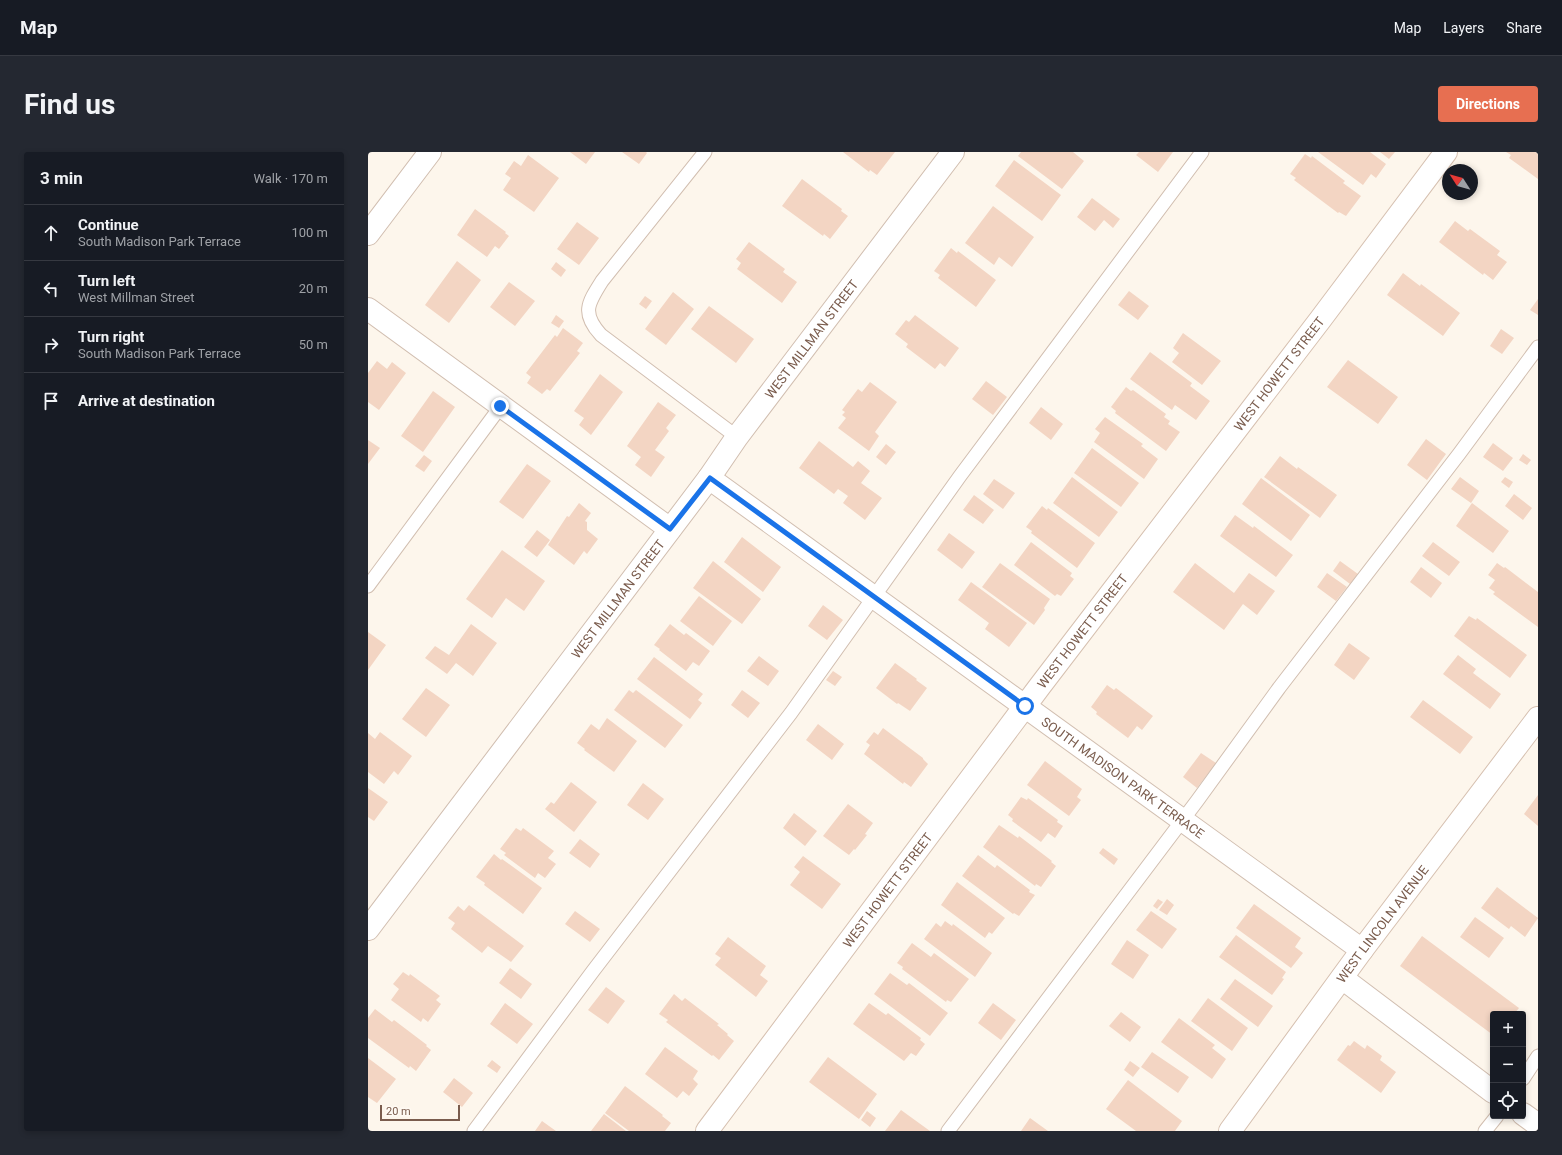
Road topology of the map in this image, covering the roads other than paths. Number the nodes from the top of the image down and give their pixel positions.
1 (430, 152) edge
2 (705, 152) edge
3 (953, 152) edge
4 (1202, 152) edge
5 (1446, 152) edge
6 (368, 234) edge
7 (368, 309) edge
8 (1538, 347) edge
9 (500, 406) junction
10 (738, 437) junction
11 (710, 478) junction
12 (670, 529) junction
13 (368, 586) edge
14 (874, 596) junction
15 (1025, 706) junction
16 (1538, 718) edge
17 (1182, 820) junction
18 (368, 929) edge
19 (1362, 950) junction
20 (1342, 978) junction
21 (1538, 1056) edge
22 (1526, 1074) edge
23 (1490, 1090) edge
24 (1526, 1116) edge
25 (1495, 1119) edge
26 (1538, 1125) edge
27 (474, 1131) edge
28 (707, 1131) edge
29 (948, 1131) edge
30 (1230, 1131) edge
31 (1485, 1131) edge

1 - 6 street
2 - 10 lane
3 - 10 street, WEST MILLMAN STREET
4 - 14 lane
5 - 15 street, WEST HOWETT STREET
7 - 9 street
8 - 17 lane
9 - 12 street
9 - 13 lane
10 - 11 street, WEST MILLMAN STREET
11 - 12 street, WEST MILLMAN STREET
11 - 14 street, SOUTH MADISON PARK TERRACE
12 - 18 street, WEST MILLMAN STREET
14 - 15 street, SOUTH MADISON PARK TERRACE
14 - 27 lane
15 - 17 street, SOUTH MADISON PARK TERRACE
15 - 28 street, WEST HOWETT STREET
16 - 19 street, WEST LINCOLN AVENUE
17 - 19 street, SOUTH MADISON PARK TERRACE
17 - 29 lane
19 - 20 street, WEST LINCOLN AVENUE
20 - 23 street
20 - 30 street, WEST LINCOLN AVENUE
21 - 22 lane
24 - 26 street
25 - 31 lane

